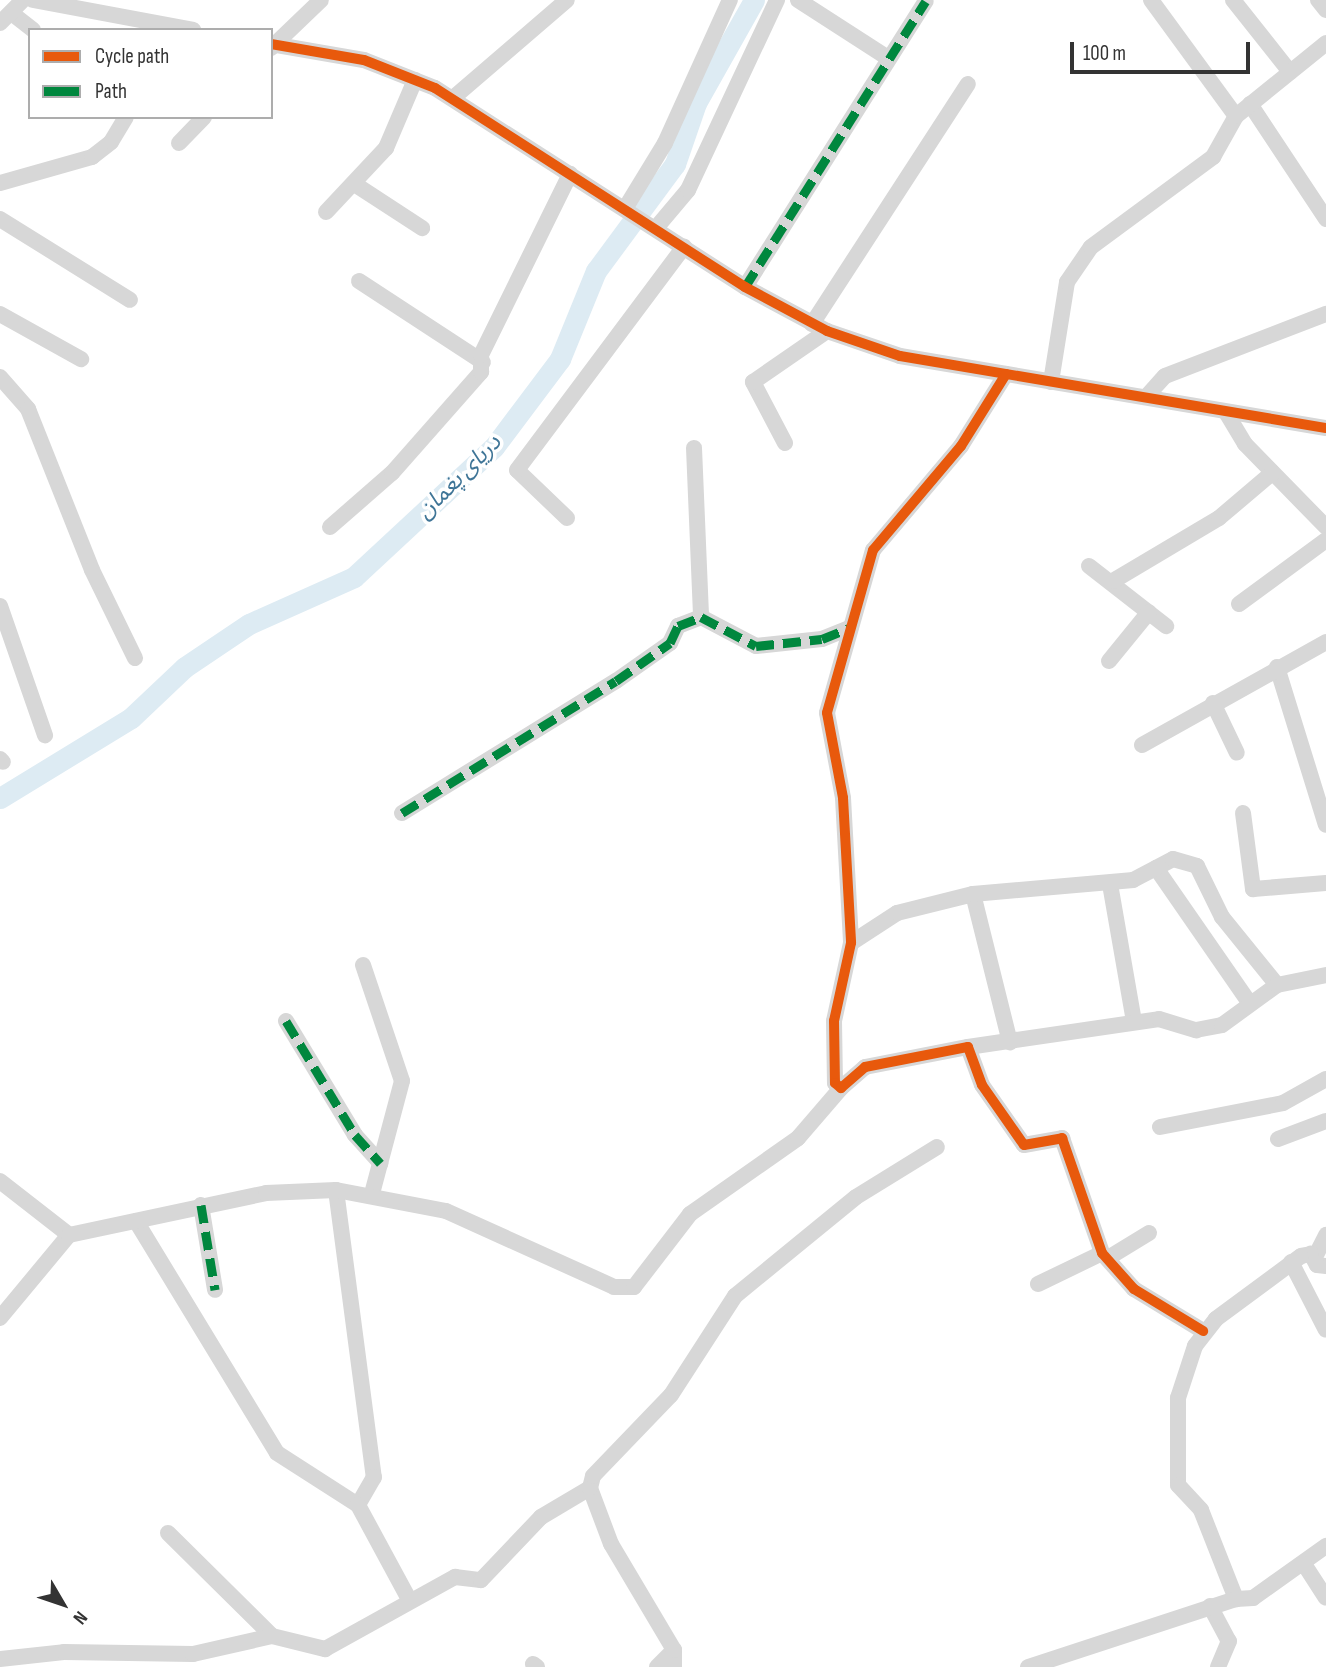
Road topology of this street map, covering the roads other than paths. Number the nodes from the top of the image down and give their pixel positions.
1 (23, 0) edge
2 (33, 0) edge
3 (321, 0) edge
4 (567, 0) edge
5 (730, 0) edge
6 (777, 0) edge
7 (798, 0) edge
8 (1151, 0) edge
9 (1233, 0) edge
10 (1318, 0) edge
11 (926, 1) edge
12 (98, 6) edge
13 (1326, 10) edge
14 (7, 19) edge
15 (28, 28) edge
16 (185, 28) edge
17 (273, 45) edge
18 (273, 46) edge
19 (1323, 52) edge
20 (888, 58) junction
21 (1290, 72) junction
22 (415, 80) junction
23 (968, 84) dead end
24 (453, 98) junction
25 (1250, 104) junction
26 (1236, 116) junction
27 (126, 119) edge
28 (202, 119) edge
29 (179, 143) dead end
30 (570, 174) junction
31 (2, 178) edge
32 (356, 185) junction
33 (628, 209) junction
34 (326, 212) dead end
35 (0, 219) edge
36 (1326, 219) edge
37 (652, 225) junction
38 (422, 228) dead end
39 (684, 247) junction
40 (359, 281) dead end
41 (745, 287) junction
42 (130, 300) dead end
43 (0, 314) edge
44 (1326, 314) edge
45 (820, 328) junction
46 (81, 359) dead end
47 (482, 362) junction
48 (1006, 374) junction
49 (0, 377) edge
50 (1051, 382) junction
51 (1146, 397) junction
52 (1227, 414) junction
53 (1326, 428) edge
54 (785, 443) dead end
55 (694, 448) dead end
56 (1272, 473) junction
57 (567, 518) dead end
58 (330, 527) dead end
59 (1326, 527) edge
60 (1326, 540) edge
61 (1089, 566) dead end
62 (1113, 581) junction
63 (1239, 604) dead end
64 (0, 606) edge
65 (1149, 612) junction
66 (701, 617) junction
67 (1166, 626) dead end
68 (851, 627) junction
69 (1326, 642) edge
70 (135, 658) dead end
71 (1109, 661) dead end
72 (1276, 667) junction
73 (1213, 703) junction
74 (45, 735) dead end
75 (1142, 745) dead end
76 (1237, 753) dead end
77 (402, 813) dead end
78 (1243, 813) dead end
79 (1326, 825) edge
80 (1156, 868) junction
81 (1326, 883) edge
82 (1110, 884) junction
83 (973, 894) junction
84 (851, 943) junction
85 (363, 965) dead end
86 (1326, 975) edge
87 (1277, 985) junction
88 (1250, 1004) junction
89 (286, 1021) dead end
90 (1134, 1022) junction
91 (1010, 1042) junction
92 (968, 1047) junction
93 (1326, 1079) edge
94 (841, 1088) junction
95 (1326, 1121) edge
96 (1160, 1127) dead end
97 (1278, 1139) dead end
98 (937, 1147) dead end
99 (380, 1163) junction
100 (0, 1181) edge
101 (336, 1190) junction
102 (372, 1194) junction
103 (201, 1205) junction
104 (136, 1221) junction
105 (1149, 1233) dead end
106 (69, 1235) junction
107 (1326, 1235) edge
108 (1105, 1256) junction
109 (1291, 1262) junction
110 (1321, 1262) edge
111 (1038, 1284) dead end
112 (215, 1290) dead end
113 (0, 1318) edge
114 (1326, 1330) edge
115 (1203, 1331) junction
116 (590, 1488) junction
117 (358, 1505) junction
118 (168, 1533) dead end
119 (1326, 1546) edge
120 (1304, 1564) junction
121 (1326, 1598) edge
122 (1236, 1599) junction
123 (410, 1601) junction
124 (1210, 1606) junction
125 (272, 1636) junction
126 (0, 1659) edge
127 (674, 1659) edge
128 (657, 1667) edge
129 (1028, 1667) edge
130 (1218, 1667) edge

1 - 14 street
2 - 12 street
3 - 17 street
4 - 24 street
5 - 33 street
6 - 37 street
7 - 20 street
8 - 26 street
9 - 21 street
10 - 13 street
11 - 20 street
12 - 16 street
14 - 15 street
18 - 22 street
19 - 21 street
20 - 41 street
21 - 25 street
22 - 24 street
22 - 32 street
23 - 45 street
24 - 30 street
25 - 26 street
25 - 36 street
26 - 50 street
27 - 31 street
28 - 29 street
30 - 33 street
30 - 47 street
32 - 34 street
32 - 38 street
33 - 37 street
35 - 42 street
37 - 39 street
39 - 41 street
39 - 57 street
40 - 47 street
41 - 45 street
43 - 46 street
44 - 51 street
45 - 48 street
45 - 54 street
47 - 58 street
48 - 50 street
48 - 68 street
49 - 70 street
50 - 51 street
51 - 52 street
52 - 53 street
52 - 56 street
55 - 66 street
56 - 59 street
56 - 62 street
60 - 63 street
61 - 62 street
62 - 65 street
64 - 74 street
65 - 67 street
65 - 71 street
66 - 68 street
66 - 77 street
68 - 84 street
69 - 72 street
72 - 73 street
72 - 79 street
73 - 75 street
73 - 76 street
78 - 81 street
80 - 82 street
80 - 87 street
80 - 88 street
82 - 83 street
82 - 90 street
83 - 84 street
83 - 91 street
84 - 94 street
85 - 99 street
86 - 87 street
87 - 88 street
88 - 90 street
89 - 99 street
90 - 91 street
91 - 92 street
92 - 94 street
92 - 108 street
93 - 96 street
94 - 102 street
95 - 97 street
98 - 116 street
99 - 102 street
100 - 106 street
101 - 102 street
101 - 103 street
101 - 117 street
103 - 104 street
103 - 112 street
104 - 106 street
104 - 117 street
105 - 108 street
106 - 113 street
107 - 110 street
108 - 111 street
108 - 115 street
109 - 110 street
109 - 114 street
109 - 115 street
115 - 122 street
116 - 123 street
116 - 127 street
117 - 123 street
118 - 125 street
119 - 120 street
120 - 121 street
120 - 122 street
122 - 124 street
123 - 125 street
124 - 129 street
124 - 130 street
125 - 126 street
127 - 128 street

